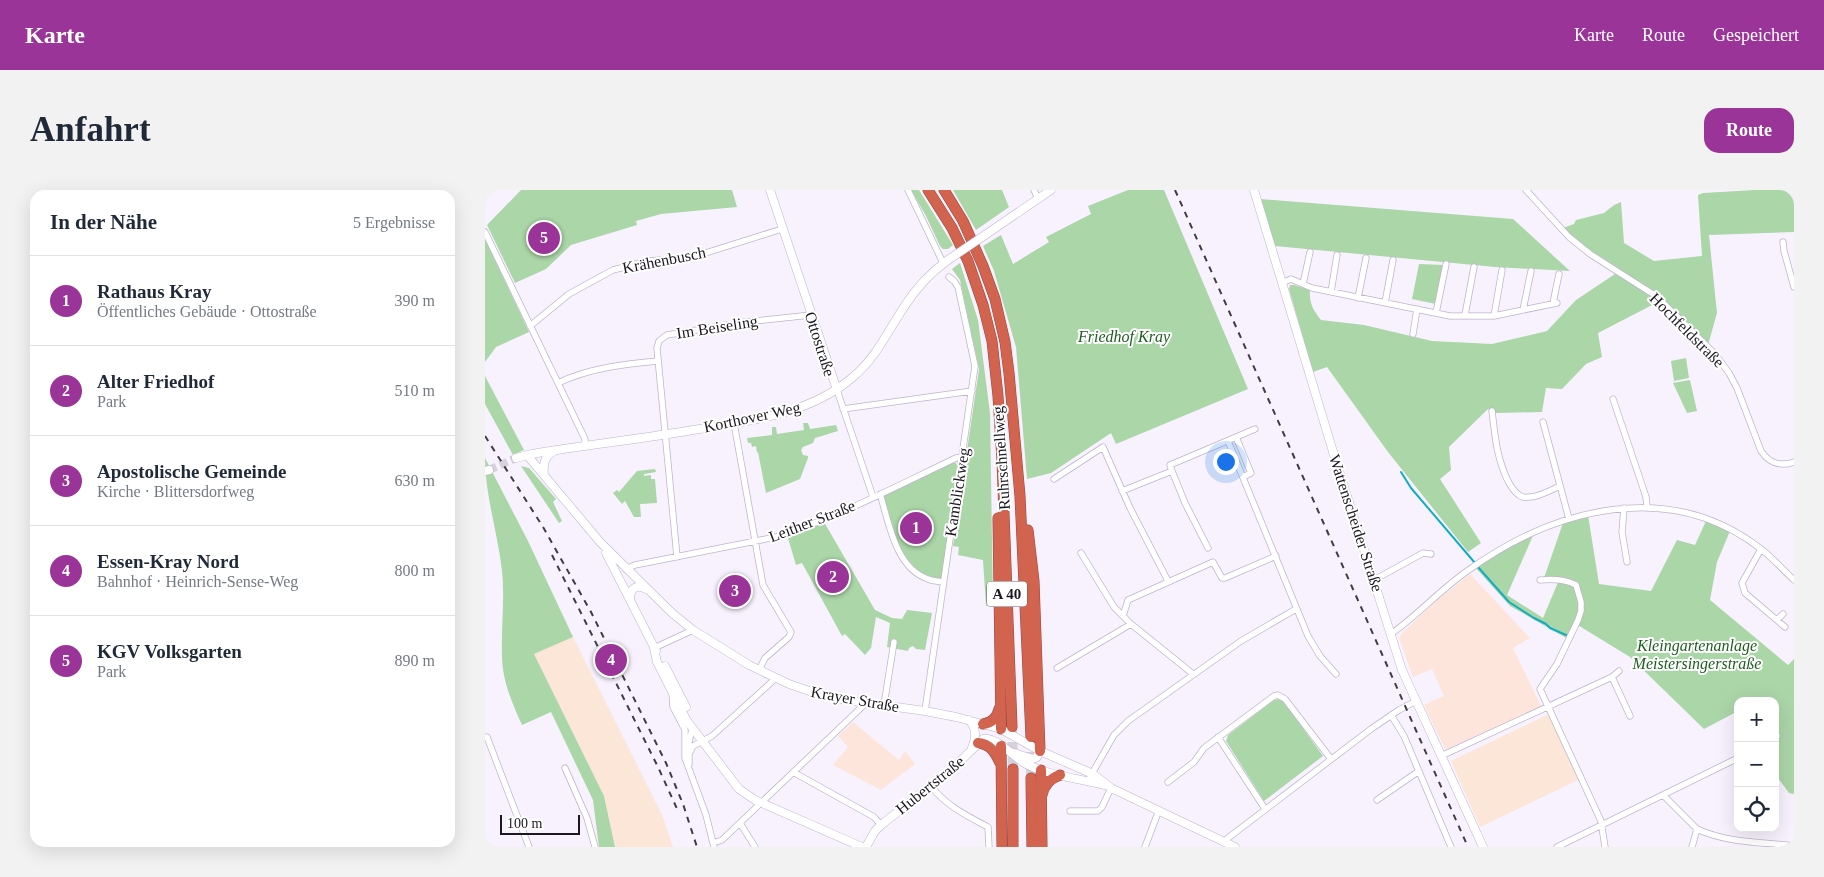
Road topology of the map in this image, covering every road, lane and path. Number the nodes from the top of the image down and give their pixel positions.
1 (770, 190) edge
2 (908, 190) edge
3 (928, 190) edge
4 (944, 190) edge
5 (1034, 190) edge
6 (1051, 190) edge
7 (1254, 190) edge
8 (1526, 190) edge
9 (1038, 198) junction
10 (782, 229) junction
11 (485, 232) edge
12 (1783, 242) dead end
13 (1309, 252) dead end
14 (1337, 255) dead end
15 (1365, 258) dead end
16 (1393, 260) dead end
17 (946, 262) junction
18 (1446, 264) dead end
19 (1474, 267) dead end
20 (1502, 270) dead end
21 (1531, 272) dead end
22 (1559, 274) dead end
23 (949, 277) dead end
24 (1282, 282) junction
25 (1303, 284) junction
26 (1794, 288) edge
27 (1331, 292) junction
28 (1358, 298) junction
29 (1385, 303) junction
30 (1417, 309) junction
31 (1523, 310) junction
32 (1436, 313) junction
33 (811, 315) junction
34 (1465, 316) junction
35 (1494, 316) junction
36 (529, 326) junction
37 (1413, 334) dead end
38 (658, 361) junction
39 (558, 383) junction
40 (837, 390) junction
41 (972, 392) junction
42 (1613, 400) dead end
43 (843, 409) junction
44 (1501, 414) dead end
45 (1543, 422) dead end
46 (734, 423) junction
47 (1255, 429) dead end
48 (666, 434) junction
49 (1236, 437) junction
50 (1228, 440) junction
51 (585, 446) junction
52 (554, 451) junction
53 (527, 455) junction
54 (962, 457) junction
55 (516, 458) tunnel mouth
56 (1002, 460) junction
57 (1794, 462) edge
58 (1172, 471) junction
59 (1243, 476) junction
60 (545, 477) junction
61 (1054, 479) dead end
62 (1561, 486) junction
63 (1123, 491) junction
64 (880, 494) junction
65 (1020, 496) junction
66 (873, 497) junction
67 (1647, 507) junction
68 (1624, 508) junction
69 (1569, 519) junction
70 (756, 541) junction
71 (600, 542) junction
72 (1208, 548) dead end
73 (1761, 549) junction
74 (1081, 553) dead end
75 (1431, 554) dead end
76 (1276, 556) junction
77 (677, 557) junction
78 (1627, 562) dead end
79 (623, 568) junction
80 (1374, 580) junction
81 (1540, 580) dead end
82 (1794, 580) edge
83 (1168, 581) junction
84 (943, 582) junction
85 (646, 589) junction
86 (630, 598) junction
87 (1296, 609) junction
88 (1783, 614) dead end
89 (1123, 616) junction
90 (1777, 620) junction
91 (1131, 624) junction
92 (1785, 627) dead end
93 (693, 630) junction
94 (1391, 634) junction
95 (894, 642) dead end
96 (654, 648) junction
97 (1057, 668) dead end
98 (759, 670) junction
99 (1619, 671) dead end
100 (1193, 674) junction
101 (1336, 674) dead end
102 (1612, 677) junction
103 (776, 678) junction
104 (672, 692) junction
105 (1000, 698) junction
106 (1416, 701) junction
107 (866, 703) junction
108 (884, 705) junction
109 (1547, 708) junction
110 (925, 711) junction
111 (1391, 715) junction
112 (1630, 716) dead end
113 (969, 720) junction
114 (983, 724) junction
115 (1012, 727) tunnel mouth
116 (693, 729) junction
117 (1001, 729) junction
118 (485, 737) edge
119 (1031, 737) tunnel mouth
120 (1218, 737) junction
121 (1019, 740) junction
122 (702, 741) junction
123 (978, 743) junction
124 (1005, 749) junction
125 (1040, 751) junction
126 (969, 752) junction
127 (1441, 756) junction
128 (1331, 759) junction
129 (1734, 760) edge
130 (689, 766) junction
131 (565, 768) dead end
132 (1001, 768) junction
133 (1013, 769) tunnel mouth
134 (1041, 770) junction
135 (1419, 771) junction
136 (793, 772) junction
137 (1093, 774) junction
138 (1060, 775) junction
139 (1031, 778) tunnel mouth
140 (1087, 780) junction
141 (1168, 782) dead end
142 (931, 786) junction
143 (1109, 786) junction
144 (1663, 795) junction
145 (1042, 798) junction
146 (1377, 800) dead end
147 (762, 802) junction
148 (1265, 809) junction
149 (1159, 810) junction
150 (1070, 811) dead end
151 (740, 823) junction
152 (878, 824) junction
153 (1602, 825) junction
154 (1697, 829) junction
155 (1224, 841) junction
156 (859, 844) edge
157 (714, 845) edge
158 (1792, 846) edge
159 (529, 847) edge
160 (595, 847) edge
161 (755, 847) edge
162 (866, 847) edge
163 (989, 847) edge
164 (1002, 847) edge
165 (1013, 847) edge
166 (1031, 847) edge
167 (1042, 847) edge
168 (1145, 847) edge
169 (1235, 847) edge
170 (1451, 847) edge
171 (1483, 847) edge
172 (1557, 847) edge
173 (1605, 847) edge
174 (1692, 847) edge

1 - 10 main road, Ottostraße
2 - 17 street
3 - 56 highway, Ruhrschnellweg / A 40
4 - 65 highway, Ruhrschnellweg / A 40
5 - 9 street
6 - 9 main road, Korthover Weg
7 - 24 main road, Wattenscheider Straße
8 - 57 street, Hochfeldstraße
9 - 17 main road, Korthover Weg, bridge
10 - 33 main road, Ottostraße
10 - 36 street, Krähenbusch
11 - 36 street
12 - 26 street
13 - 25 street
14 - 27 street
15 - 28 street
16 - 29 street
17 - 40 main road, Korthover Weg
18 - 32 street
19 - 34 street
20 - 35 street
21 - 31 street
22 - 31 street
23 - 41 street, Kamblickweg
24 - 25 street
24 - 80 main road, Wattenscheider Straße
25 - 27 street
27 - 28 street
28 - 29 street
29 - 30 street
30 - 32 street
30 - 37 street
31 - 35 street
32 - 34 street
33 - 38 street, Im Beiseling
33 - 40 main road, Ottostraße
34 - 35 street
36 - 39 street
38 - 39 street
38 - 48 street, Im Beiseling
39 - 51 street
40 - 43 street, Ottostraße
40 - 46 main road, Korthover Weg
41 - 43 street
41 - 54 street, Kamblickweg
42 - 67 street
43 - 66 street, Ottostraße
44 - 62 street
45 - 62 street
46 - 48 main road, Korthover Weg
46 - 70 street
47 - 49 street
48 - 51 main road, Korthover Weg
48 - 77 street, Im Beiseling
49 - 50 street
49 - 59 street
50 - 58 street
50 - 59 street
51 - 52 main road, Korthover Weg
52 - 53 main road, Korthover Weg
52 - 60 main road
53 - 55 main road, Korthover Weg
53 - 60 main road, Krayer Straße
54 - 64 street, Leither Straße
54 - 84 street, Kamblickweg
56 - 105 highway
56 - 115 highway, Ruhrschnellweg / A 40
58 - 63 street
58 - 72 street
59 - 76 street
60 - 71 main road, Krayer Straße
61 - 63 street
62 - 69 street
63 - 83 street
64 - 66 street, Leither Straße
64 - 84 street
65 - 119 highway, Ruhrschnellweg / A 40
65 - 125 highway
66 - 70 street, Leither Straße
67 - 68 street
67 - 73 street
68 - 69 street
68 - 78 street
69 - 94 street
70 - 77 street, Leither Straße
70 - 98 street
71 - 79 main road, Krayer Straße
71 - 86 main road
73 - 82 street
73 - 90 street
74 - 89 street
75 - 80 street
76 - 83 street
76 - 87 street
77 - 79 street, Leither Straße
79 - 85 main road, Krayer Straße
79 - 86 main road
80 - 94 main road, Wattenscheider Straße
81 - 109 street
83 - 89 street
84 - 110 street, Kamblickweg
85 - 86 main road
85 - 93 main road, Krayer Straße
86 - 96 main road
87 - 100 street
87 - 101 street
88 - 90 street
89 - 91 street
90 - 92 street
91 - 97 street
91 - 100 street
93 - 96 street
93 - 98 main road, Krayer Straße
94 - 106 main road, Wattenscheider Straße
95 - 108 street
96 - 104 main road
96 - 116 main road
98 - 103 main road, Krayer Straße
99 - 102 street
100 - 137 street
102 - 109 street
102 - 112 street
103 - 107 main road, Krayer Straße
103 - 122 street
104 - 116 main road
104 - 130 street
105 - 114 highway
105 - 117 highway
106 - 111 street
106 - 127 main road, Wattenscheider Straße
107 - 108 main road, Krayer Straße
107 - 136 street
108 - 110 main road, Krayer Straße
109 - 127 street
109 - 153 street
110 - 113 main road, Krayer Straße
111 - 128 street
111 - 135 street
113 - 114 main road, Krayer Straße
113 - 126 main road
114 - 117 main road, Krayer Straße
116 - 122 main road
116 - 130 street
117 - 121 main road, Krayer Straße
117 - 124 main road
118 - 159 street
120 - 128 street
120 - 141 street
120 - 148 street
121 - 124 main road
121 - 125 main road, Krayer Straße
122 - 130 street
122 - 147 main road
123 - 124 main road, Hubertstraße
123 - 126 main road, Hubertstraße
123 - 132 highway
124 - 125 main road
124 - 132 highway
124 - 134 main road, Krayer Straße
125 - 134 main road
125 - 137 main road, Krayer Straße
126 - 142 main road, Hubertstraße
127 - 171 main road, Wattenscheider Straße
128 - 148 street
129 - 144 street
130 - 157 street
131 - 160 street
132 - 164 highway
133 - 165 highway
134 - 138 main road, Krayer Straße
134 - 145 highway
135 - 146 street
135 - 170 street
136 - 147 street
136 - 152 street
137 - 140 street
137 - 143 main road, Krayer Straße
138 - 140 main road, Krayer Straße
138 - 145 highway
139 - 166 highway
140 - 143 main road, Krayer Straße
142 - 152 main road, Hubertstraße
142 - 163 street
143 - 149 main road, Krayer Straße
143 - 150 street
144 - 153 street
144 - 154 street
145 - 167 highway
147 - 151 street
147 - 156 main road
148 - 155 street
149 - 155 main road, Krayer Straße
149 - 168 street
151 - 157 street
151 - 161 street
152 - 162 main road, Hubertstraße
153 - 172 street
153 - 173 street
154 - 158 street
154 - 174 street
155 - 169 main road, Krayer Straße

